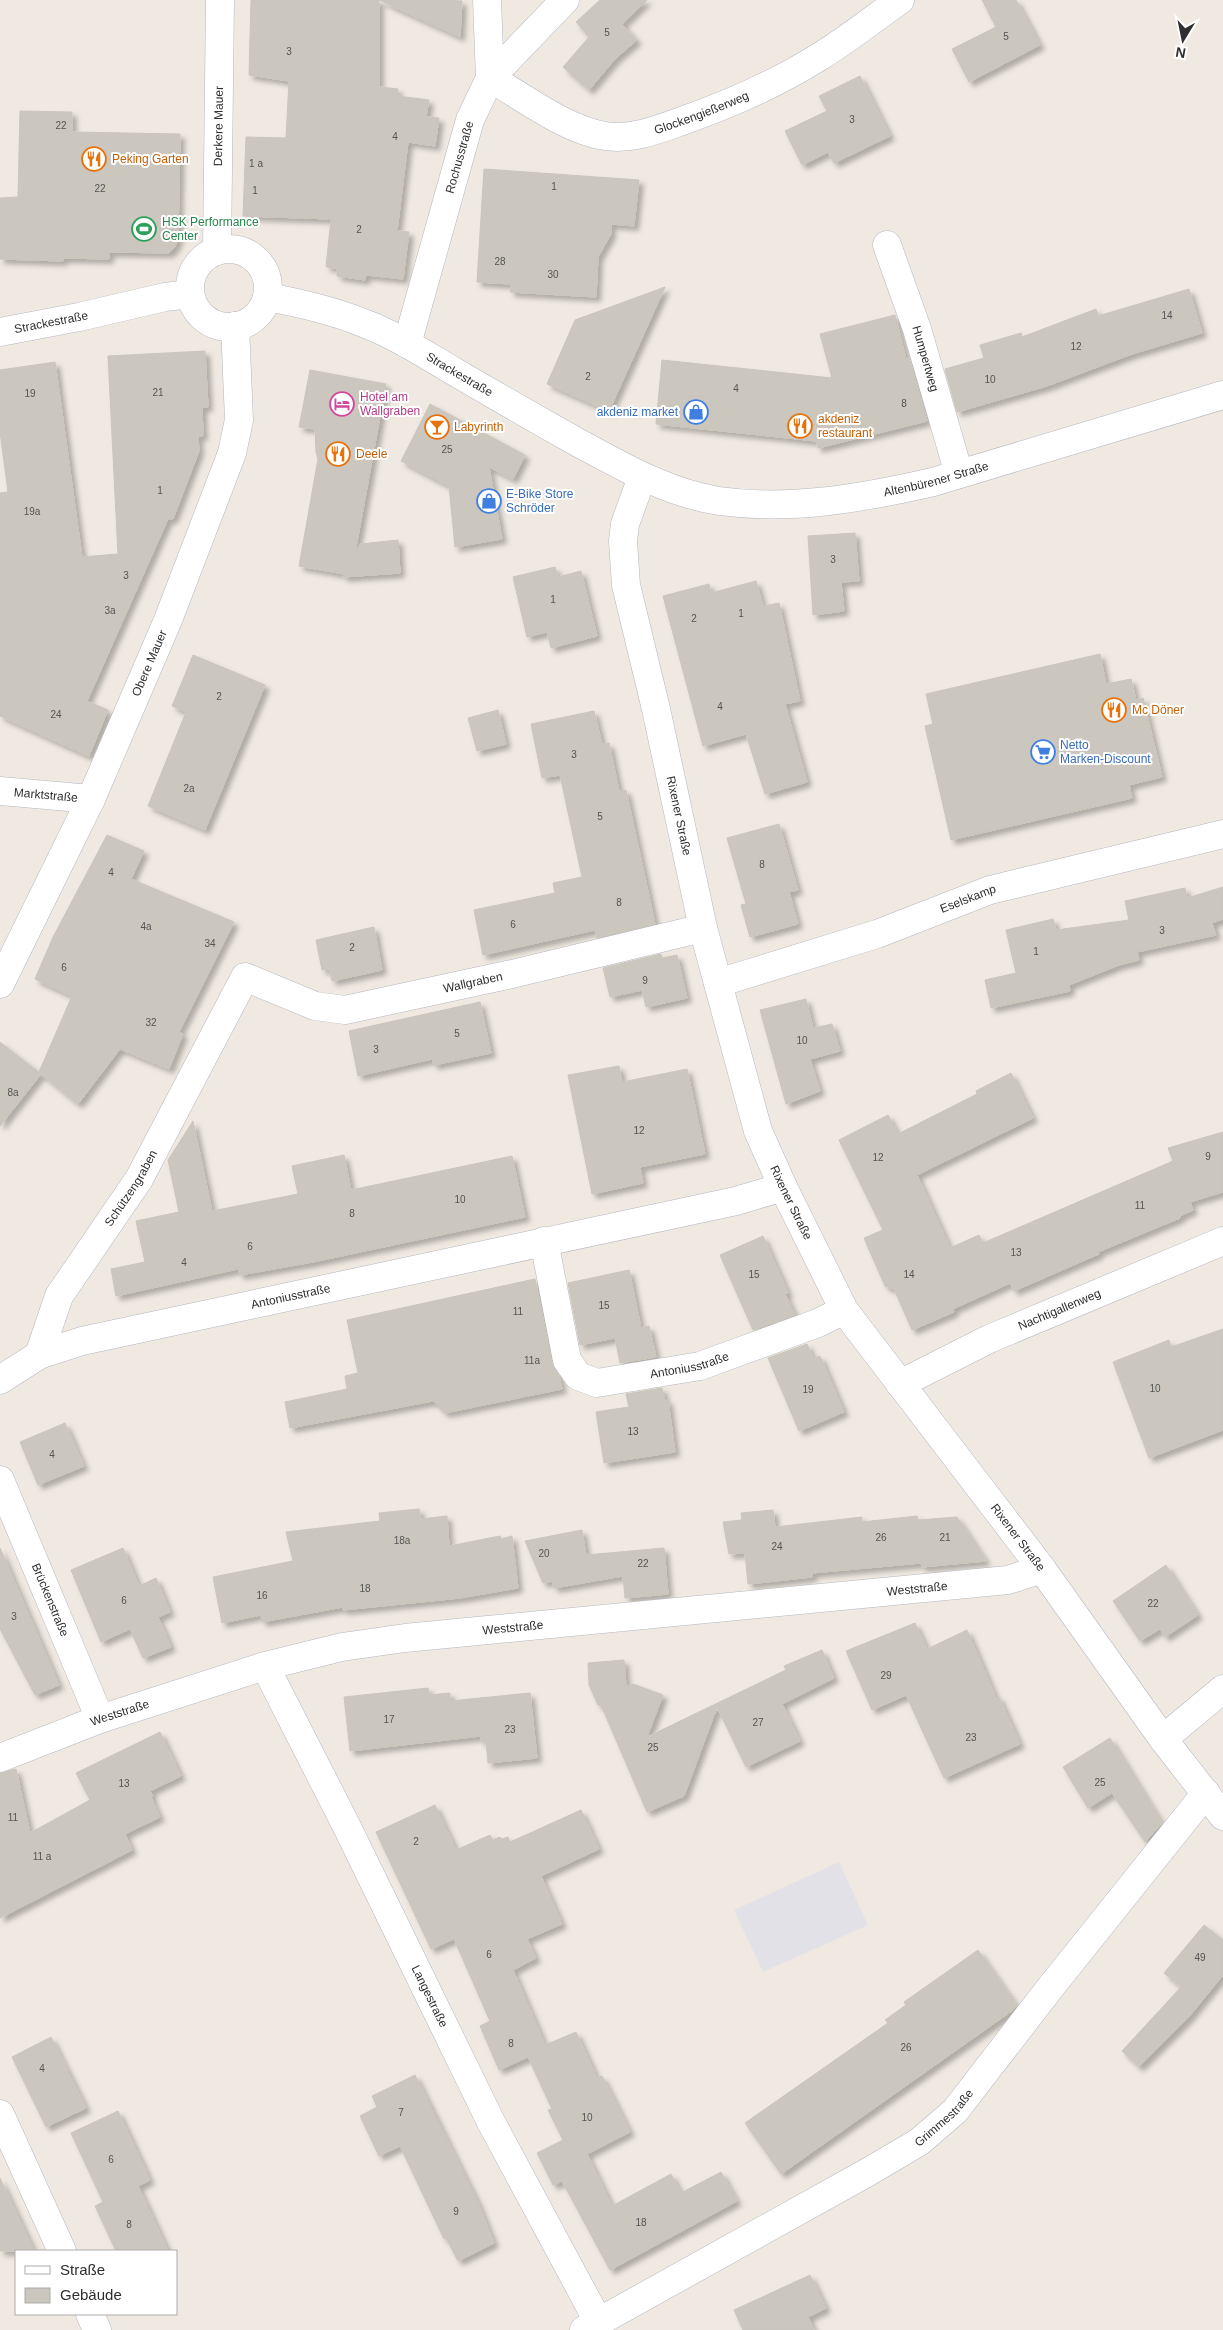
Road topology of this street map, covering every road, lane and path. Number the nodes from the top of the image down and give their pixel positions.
1 (220, 0) edge
2 (487, 0) edge
3 (565, 0) edge
4 (900, 0) edge
5 (490, 78) junction
6 (887, 245) dead end
7 (217, 251) junction
8 (190, 294) junction
9 (267, 297) junction
10 (235, 326) junction
11 (0, 332) edge
12 (407, 344) junction
13 (1223, 395) edge
14 (959, 474) junction
15 (642, 477) junction
16 (0, 791) edge
17 (91, 799) junction
18 (1223, 834) edge
19 (703, 928) junction
20 (245, 977) joint
21 (718, 983) junction
22 (0, 984) edge
23 (783, 1187) junction
24 (544, 1241) junction
25 (1223, 1241) edge
26 (844, 1310) junction
27 (39, 1355) junction
28 (0, 1380) edge
29 (900, 1384) junction
30 (0, 1480) edge
31 (1042, 1569) junction
32 (265, 1666) junction
33 (1223, 1688) edge
34 (100, 1719) junction
35 (1163, 1739) junction
36 (0, 1758) edge
37 (1206, 1793) junction
38 (1223, 1816) edge
39 (0, 2114) edge
40 (62, 2250) edge
41 (90, 2315) edge
42 (592, 2327) edge
43 (97, 2330) edge

1 - 7 street, Derkere Mauer
2 - 5 street
3 - 5 street, Rochusstraße
4 - 5 street, Glockengießerweg
5 - 12 street, Rochusstraße
6 - 14 street, Humpertweg
7 - 8 street
7 - 9 street
8 - 10 street
8 - 11 street, Strackestraße
9 - 10 street
9 - 12 street, Strackestraße
10 - 17 street, Obere Mauer
12 - 15 street, Strackestraße
13 - 14 street, Altenbürener Straße
14 - 15 street, Altenbürener Straße
15 - 19 street, Rixener Straße
16 - 17 street, Marktstraße
17 - 22 street, Obere Mauer
18 - 21 street, Eselskamp
19 - 20 street, Wallgraben
19 - 21 street, Rixener Straße
20 - 27 street, Schützengraben
21 - 23 street, Rixener Straße
23 - 24 street, Antoniusstraße
23 - 26 street, Rixener Straße
24 - 26 street, Antoniusstraße
24 - 27 street, Antoniusstraße
25 - 29 street, Nachtigallenweg
26 - 29 street, Rixener Straße
27 - 28 street
29 - 31 street, Rixener Straße
30 - 34 street, Brückenstraße
31 - 32 street, Weststraße
31 - 35 street, Rixener Straße
32 - 34 street, Weststraße
32 - 42 street, Langestraße
33 - 35 street
34 - 36 street, Weststraße
35 - 37 street, Rixener Straße
37 - 38 street, Rixener Straße
37 - 42 street, Grimmestraße
39 - 40 street
41 - 43 street

